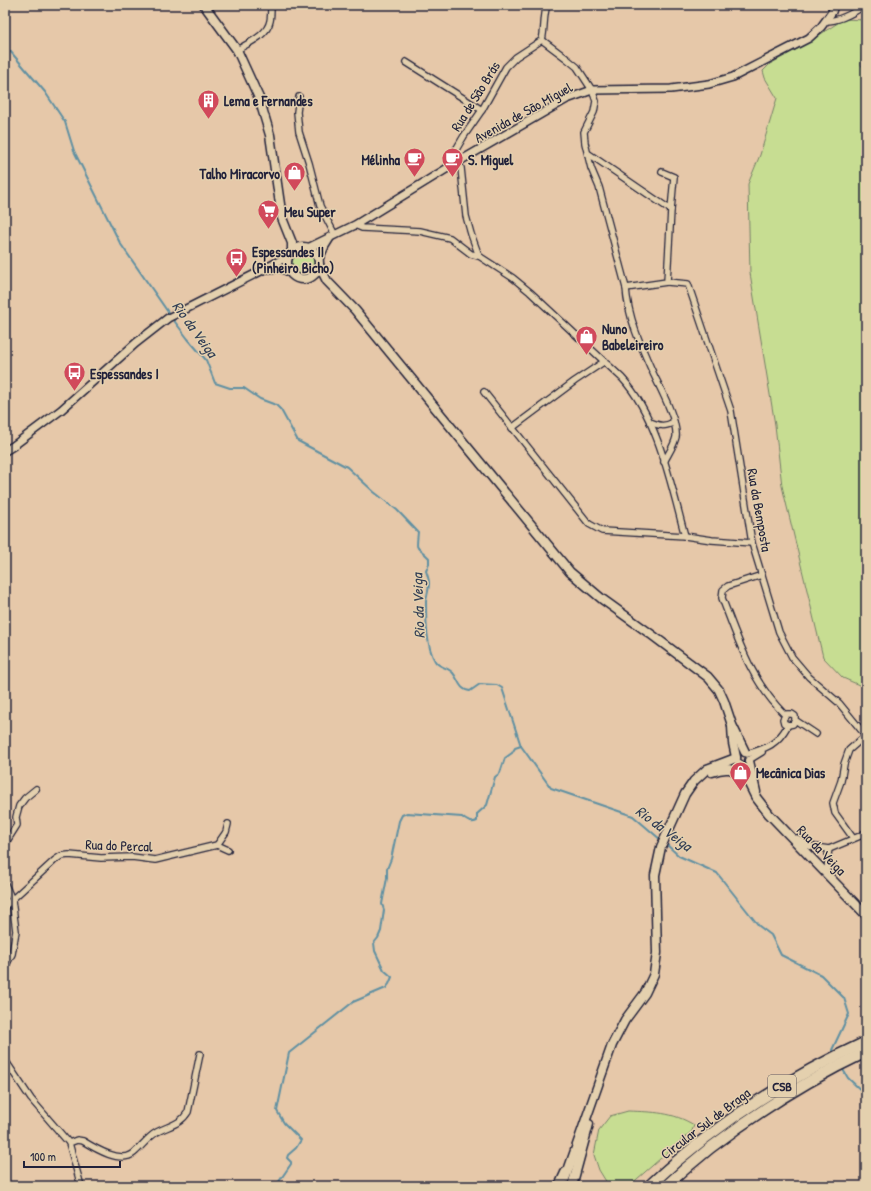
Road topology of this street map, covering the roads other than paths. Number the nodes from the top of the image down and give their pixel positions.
1 (204, 5) edge
2 (271, 5) edge
3 (547, 5) edge
4 (834, 5) edge
5 (865, 5) edge
6 (826, 21) junction
7 (542, 40) junction
8 (237, 50) junction
9 (406, 62) dead end
10 (592, 90) junction
11 (299, 97) dead end
12 (482, 110) junction
13 (589, 154) junction
14 (458, 162) junction
15 (451, 166) junction
16 (662, 172) dead end
17 (671, 210) junction
18 (355, 225) junction
19 (286, 226) junction
20 (334, 236) junction
21 (307, 248) junction
22 (291, 253) junction
23 (479, 256) junction
24 (319, 262) junction
25 (261, 271) junction
26 (290, 272) junction
27 (303, 279) junction
28 (327, 281) junction
29 (667, 282) junction
30 (626, 288) junction
31 (605, 361) junction
32 (484, 392) dead end
33 (650, 422) junction
34 (674, 422) junction
35 (512, 428) junction
36 (5, 451) edge
37 (664, 462) junction
38 (684, 536) junction
39 (752, 543) junction
40 (762, 575) junction
41 (785, 715) junction
42 (795, 720) junction
43 (732, 725) junction
44 (788, 725) junction
45 (816, 734) dead end
46 (866, 735) edge
47 (733, 743) junction
48 (747, 757) junction
49 (737, 761) junction
50 (723, 766) junction
51 (744, 777) junction
52 (36, 790) dead end
53 (760, 802) junction
54 (228, 824) dead end
55 (866, 832) edge
56 (852, 838) junction
57 (793, 839) junction
58 (5, 844) edge
59 (217, 845) junction
60 (829, 849) junction
61 (228, 850) dead end
62 (826, 873) junction
63 (5, 884) edge
64 (12, 900) junction
65 (5, 906) edge
66 (866, 915) edge
67 (5, 967) edge
68 (866, 1042) edge
69 (866, 1052) edge
70 (200, 1054) dead end
71 (5, 1060) edge
72 (600, 1081) junction
73 (69, 1143) junction
74 (566, 1173) junction
75 (668, 1185) edge
76 (81, 1186) edge
77 (560, 1186) edge
78 (563, 1186) edge
79 (572, 1186) edge
80 (649, 1186) edge

1 - 8 main road
2 - 8 street
3 - 7 street
4 - 6 street, Avenida de São Miguel
5 - 6 street
6 - 10 street, Avenida de São Miguel
7 - 10 street
7 - 12 street, Rua de São Brás
8 - 19 main road
9 - 12 street
10 - 13 street
10 - 14 street, Avenida de São Miguel
11 - 20 street
12 - 15 street, Rua de São Brás
13 - 17 street
13 - 30 street
14 - 15 street, Avenida de São Miguel
14 - 23 street
15 - 18 street, Avenida de São Miguel
16 - 17 street
17 - 29 street
18 - 20 street, Avenida de São Miguel
18 - 23 street
19 - 21 main road
19 - 22 main road
20 - 21 street, Avenida de São Miguel
20 - 24 street
21 - 22 main road
21 - 24 main road
22 - 25 street
22 - 26 main road
23 - 31 street
24 - 27 main road
24 - 28 main road
25 - 26 street
25 - 36 street
26 - 27 main road
27 - 28 main road
28 - 43 main road
29 - 30 street
29 - 39 street, Rua da Bemposta
30 - 34 street
31 - 33 street
31 - 35 street
32 - 35 street
33 - 34 street
33 - 37 street
34 - 37 street
35 - 38 street
37 - 38 street
38 - 39 street
39 - 40 street, Rua da Bemposta
40 - 41 street
40 - 46 street, Rua da Bemposta
41 - 42 street
41 - 44 street
42 - 44 street
42 - 45 street
43 - 47 main road, Rua da Veiga
43 - 48 main road, Rua da Veiga
44 - 48 street
46 - 56 street
47 - 49 main road, Rua da Veiga
47 - 50 main road
48 - 49 main road
48 - 49 main road
48 - 53 main road, Rua da Veiga
49 - 50 main road
49 - 51 main road, Rua da Veiga
50 - 51 main road
50 - 72 main road
51 - 53 main road, Rua da Veiga
52 - 58 street
53 - 57 main road, Rua da Veiga
54 - 59 street
55 - 56 street
56 - 60 street
57 - 60 street
57 - 62 main road, Rua da Veiga
59 - 61 street
59 - 64 street, Rua do Percal
60 - 62 street
62 - 66 main road, Rua da Veiga
63 - 64 street
64 - 65 street, Rua do Percal
64 - 67 street
68 - 80 highway, Circular Sul de Braga / CSB
69 - 75 highway, Circular Sul de Braga / CSB
70 - 73 street
71 - 73 street
72 - 74 main road
72 - 79 main road
73 - 76 street
74 - 77 highway
74 - 78 main road

